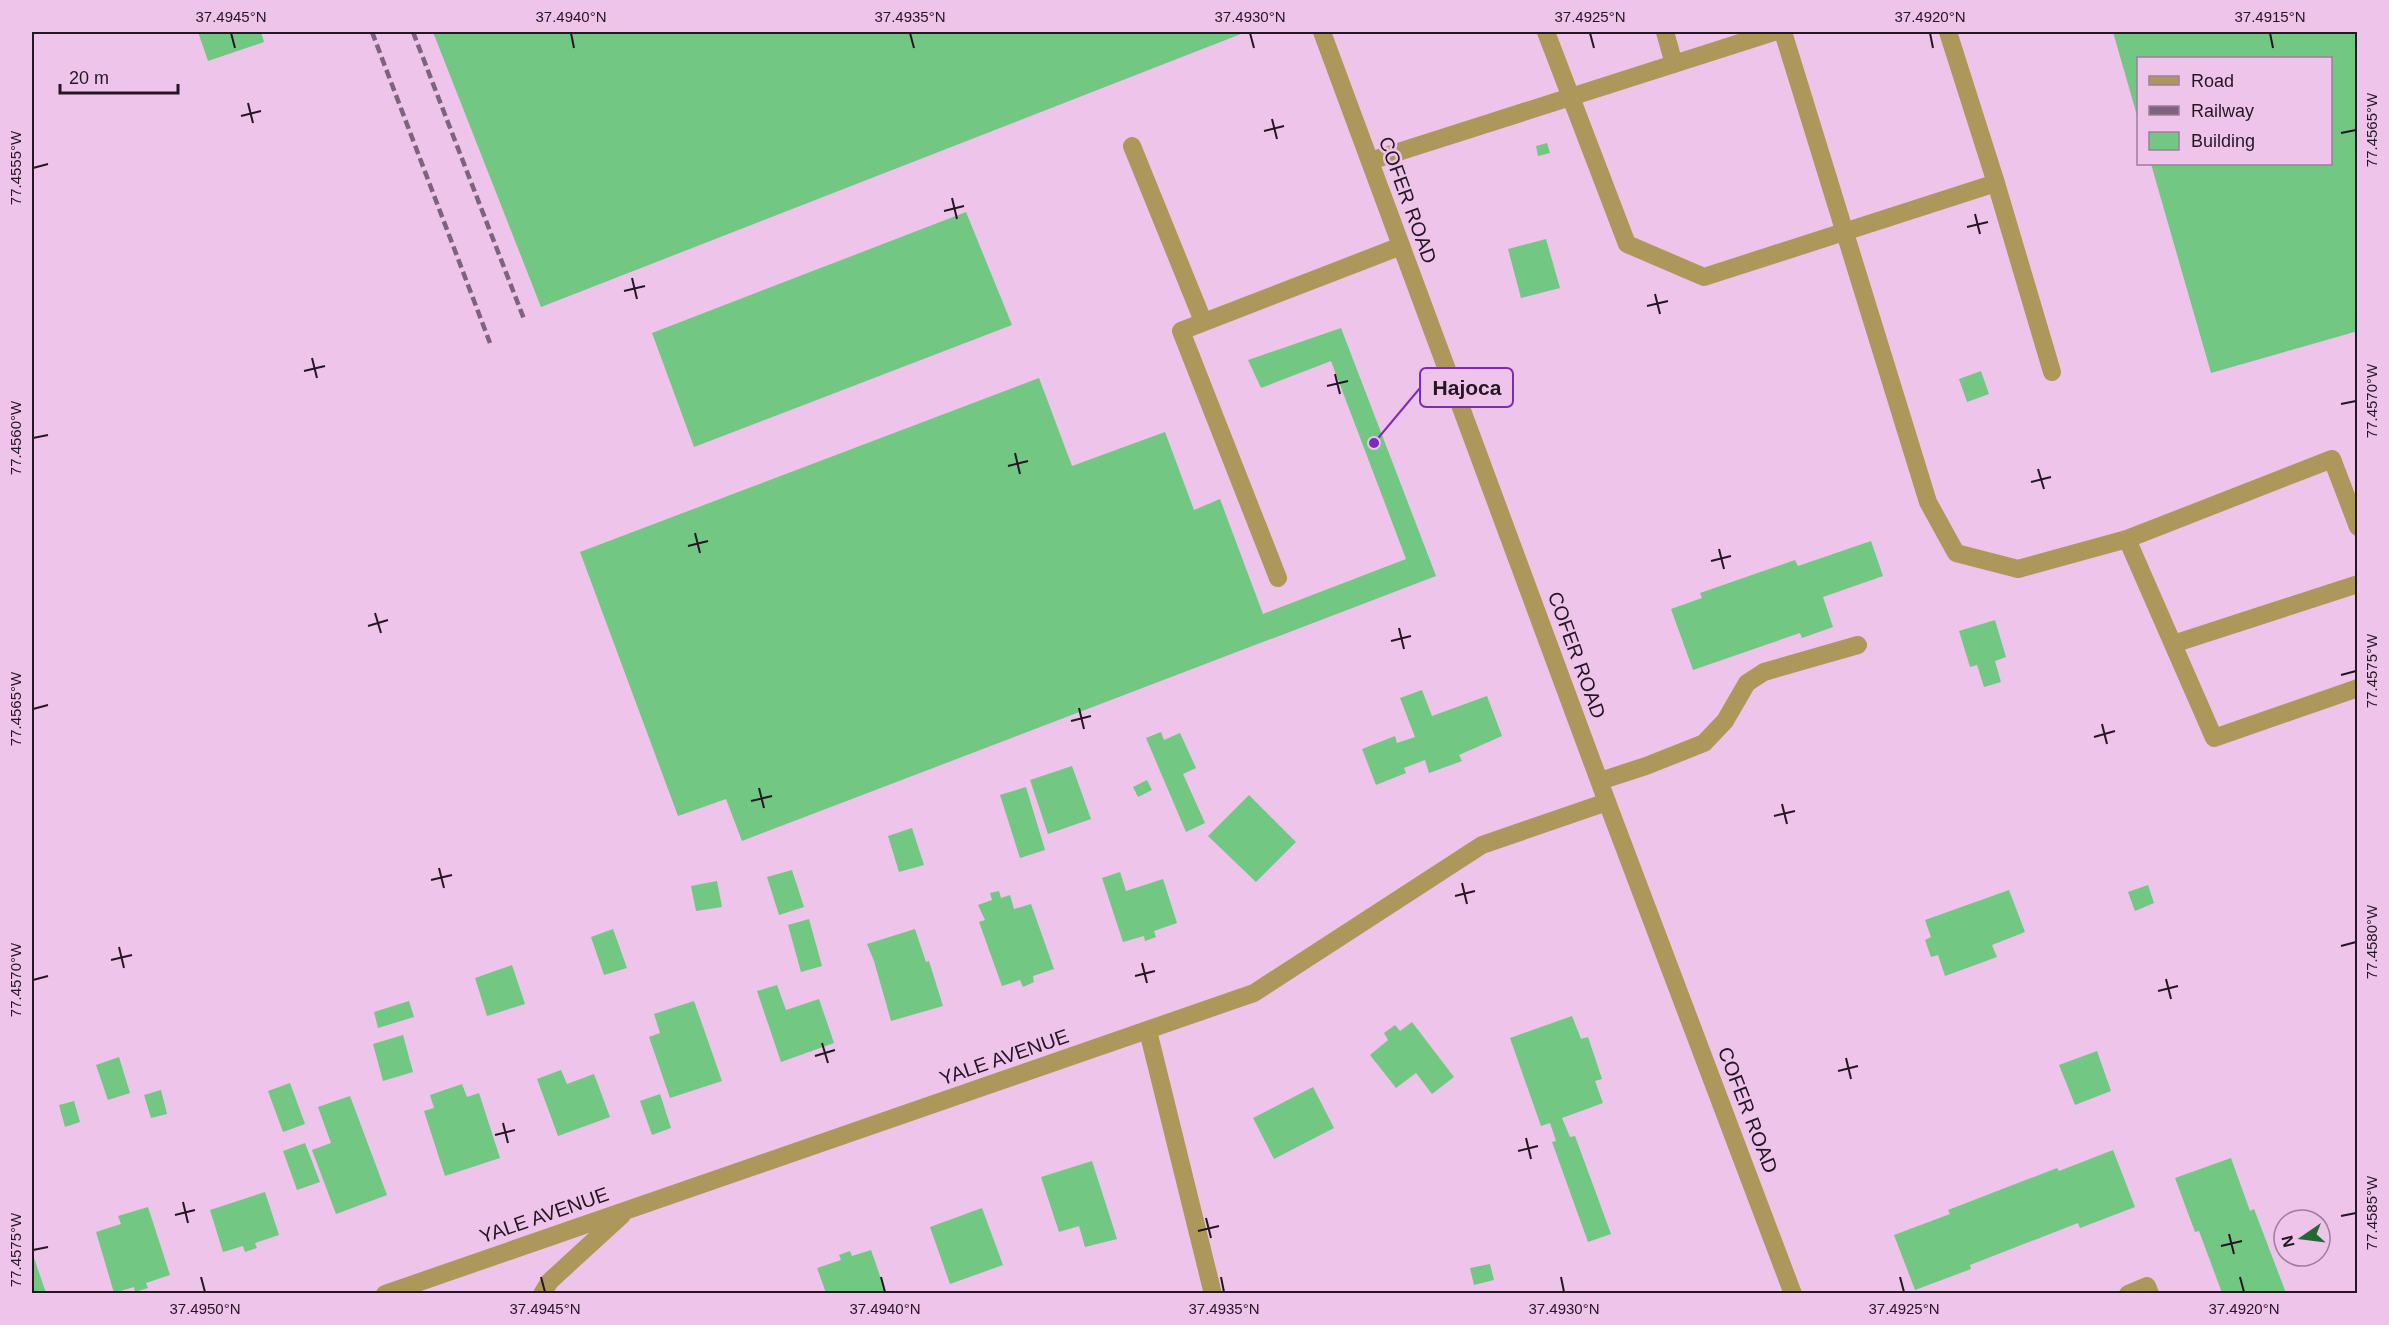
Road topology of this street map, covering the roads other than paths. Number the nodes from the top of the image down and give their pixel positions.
1 (1322, 32) edge
2 (1546, 32) edge
3 (1665, 32) edge
4 (1774, 32) edge
5 (1784, 32) edge
6 (1948, 32) edge
7 (1674, 64) junction
8 (1570, 97) junction
9 (1132, 146) dead end
10 (1370, 161) junction
11 (1996, 183) junction
12 (1844, 232) junction
13 (1401, 246) junction
14 (1203, 321) junction
15 (2052, 372) dead end
16 (2358, 527) edge
17 (2127, 539) junction
18 (1278, 578) dead end
19 (2358, 584) edge
20 (2173, 644) junction
21 (1858, 645) dead end
22 (2358, 688) edge
23 (1600, 781) junction
24 (1607, 802) junction
25 (1148, 1031) junction
26 (628, 1210) junction
27 (385, 1293) edge
28 (542, 1293) edge
29 (1213, 1293) edge
30 (1793, 1293) edge
31 (2128, 1293) edge
32 (2150, 1293) edge

1 - 10 street, COFER ROAD
2 - 8 street
3 - 7 street
4 - 7 street
5 - 12 street
6 - 11 street
7 - 8 street
8 - 10 street
8 - 12 street
9 - 14 street
10 - 13 street, COFER ROAD
11 - 12 street
11 - 15 street
12 - 17 street
13 - 14 street
13 - 23 street, COFER ROAD
14 - 18 street
16 - 17 street
17 - 20 street
19 - 20 street
20 - 22 street
21 - 23 street
23 - 24 street, COFER ROAD
24 - 25 street, YALE AVENUE
24 - 30 street, COFER ROAD
25 - 26 street, YALE AVENUE
25 - 29 street
26 - 27 street, YALE AVENUE
26 - 28 street
31 - 32 street

